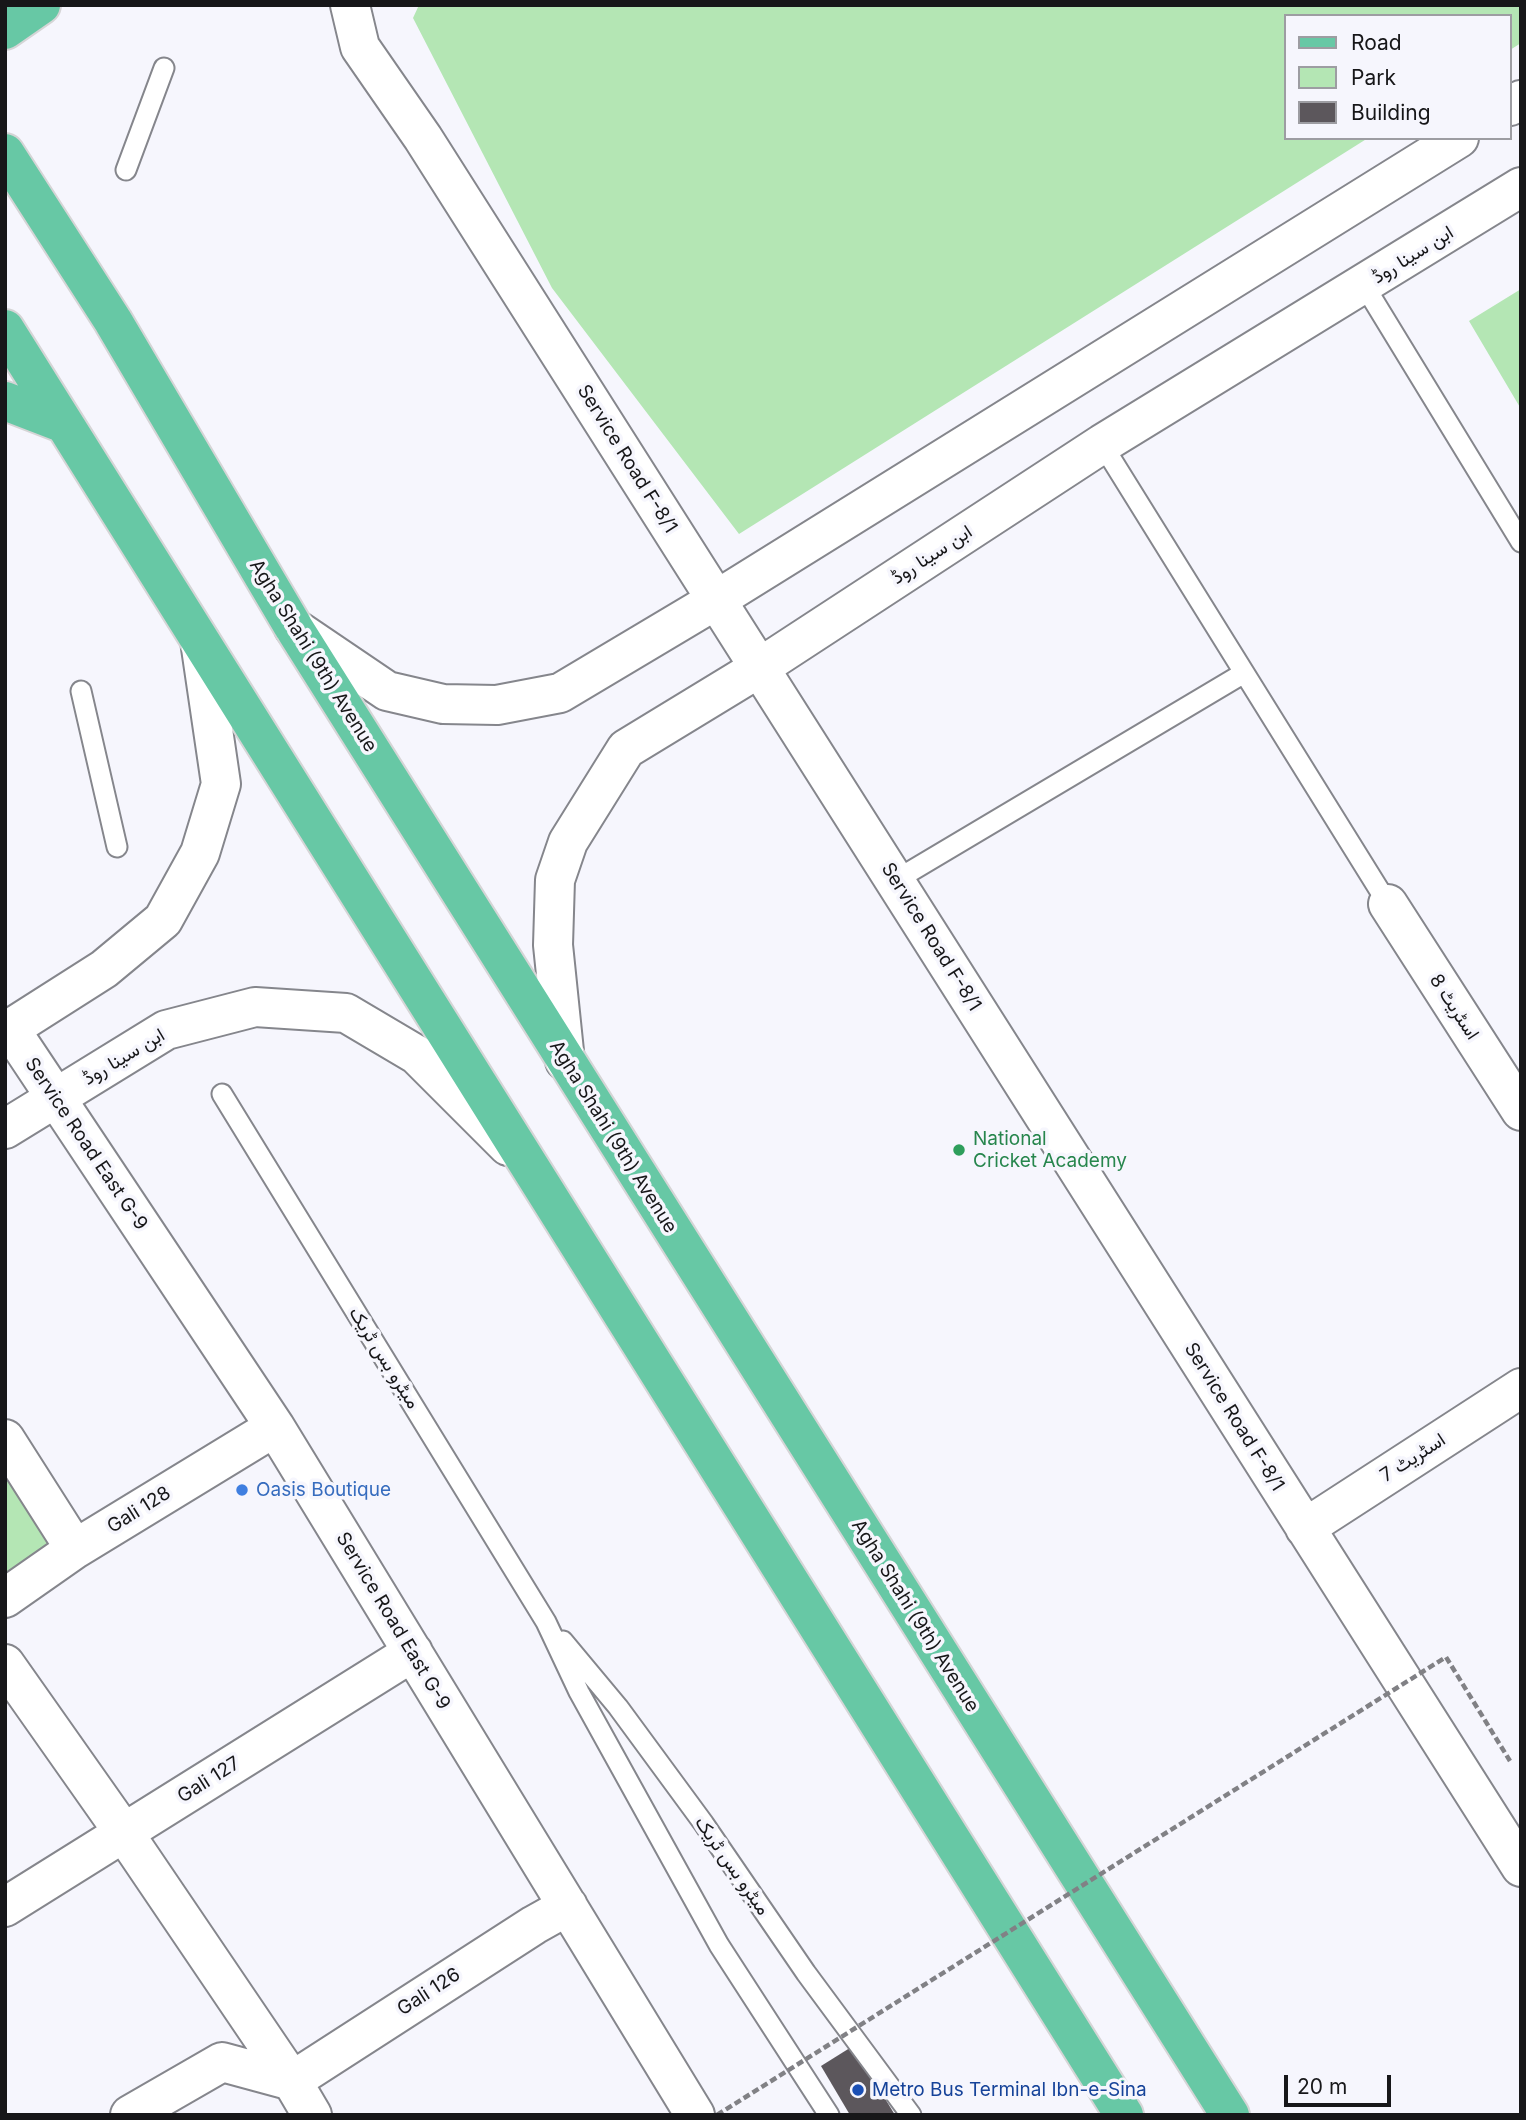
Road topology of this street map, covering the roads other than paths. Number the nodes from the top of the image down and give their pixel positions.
1 (41, 5) edge
2 (350, 5) edge
3 (5, 30) edge
4 (164, 68) dead end
5 (1456, 140) edge
6 (5, 153) edge
7 (126, 170) dead end
8 (1521, 187) edge
9 (1364, 285) junction
10 (5, 329) edge
11 (5, 401) edge
12 (62, 423) junction
13 (1102, 444) junction
14 (1521, 542) edge
15 (716, 600) junction
16 (294, 628) junction
17 (200, 641) junction
18 (760, 668) junction
19 (1244, 673) junction
20 (81, 691) dead end
21 (117, 846) dead end
22 (896, 880) junction
23 (1388, 904) joint
24 (8, 1031) edge
25 (565, 1061) junction
26 (222, 1094) dead end
27 (55, 1098) junction
28 (1521, 1111) edge
29 (5, 1129) edge
30 (530, 1168) junction
31 (1521, 1388) edge
32 (275, 1427) junction
33 (5, 1439) edge
34 (1305, 1528) junction
35 (75, 1549) junction
36 (5, 1598) edge
37 (547, 1622) junction
38 (412, 1652) junction
39 (5, 1664) edge
40 (124, 1833) junction
41 (1521, 1867) edge
42 (568, 1906) junction
43 (5, 1907) edge
44 (292, 2081) junction
45 (130, 2115) edge
46 (312, 2115) edge
47 (695, 2115) edge
48 (829, 2115) edge
49 (911, 2115) edge
50 (1124, 2115) edge
51 (1230, 2115) edge

1 - 3 main road
2 - 15 street, Service Road F-8/1
4 - 7 lane
5 - 15 street
6 - 16 main road, Agha Shahi (9th) Avenue
8 - 9 street, ابن سینا روڈ
9 - 13 street, ابن سینا روڈ
9 - 14 lane
10 - 12 main road
11 - 12 main road
12 - 17 main road
13 - 18 street, ابن سینا روڈ
13 - 19 lane
15 - 16 street
15 - 18 street, Service Road F-8/1
16 - 25 main road, Agha Shahi (9th) Avenue
17 - 24 street
17 - 30 main road
18 - 22 street, Service Road F-8/1
18 - 25 street, ابن سینا روڈ
19 - 22 lane
19 - 23 lane
20 - 21 lane
22 - 34 street, Service Road F-8/1
23 - 28 street, اسٹریٹ 8
24 - 27 street, Service Road East G-9
25 - 51 main road, Agha Shahi (9th) Avenue
26 - 37 lane, میٹرو بس ٹریک
27 - 29 street, ابن سینا روڈ
27 - 30 street, ابن سینا روڈ
27 - 32 street, Service Road East G-9
30 - 50 main road
31 - 34 street, اسٹریٹ 7
32 - 35 street, Gali 128
32 - 38 street, Service Road East G-9
33 - 35 street
34 - 41 street, Service Road F-8/1
35 - 36 street, Gali 128
37 - 48 lane, میٹرو بس ٹریک
37 - 49 lane, میٹرو بس ٹریک
38 - 40 street, Gali 127
38 - 42 street, Service Road East G-9
39 - 40 street
40 - 43 street, Gali 127
40 - 44 street
42 - 44 street, Gali 126
42 - 47 street, Service Road East G-9
44 - 45 street
44 - 46 street

